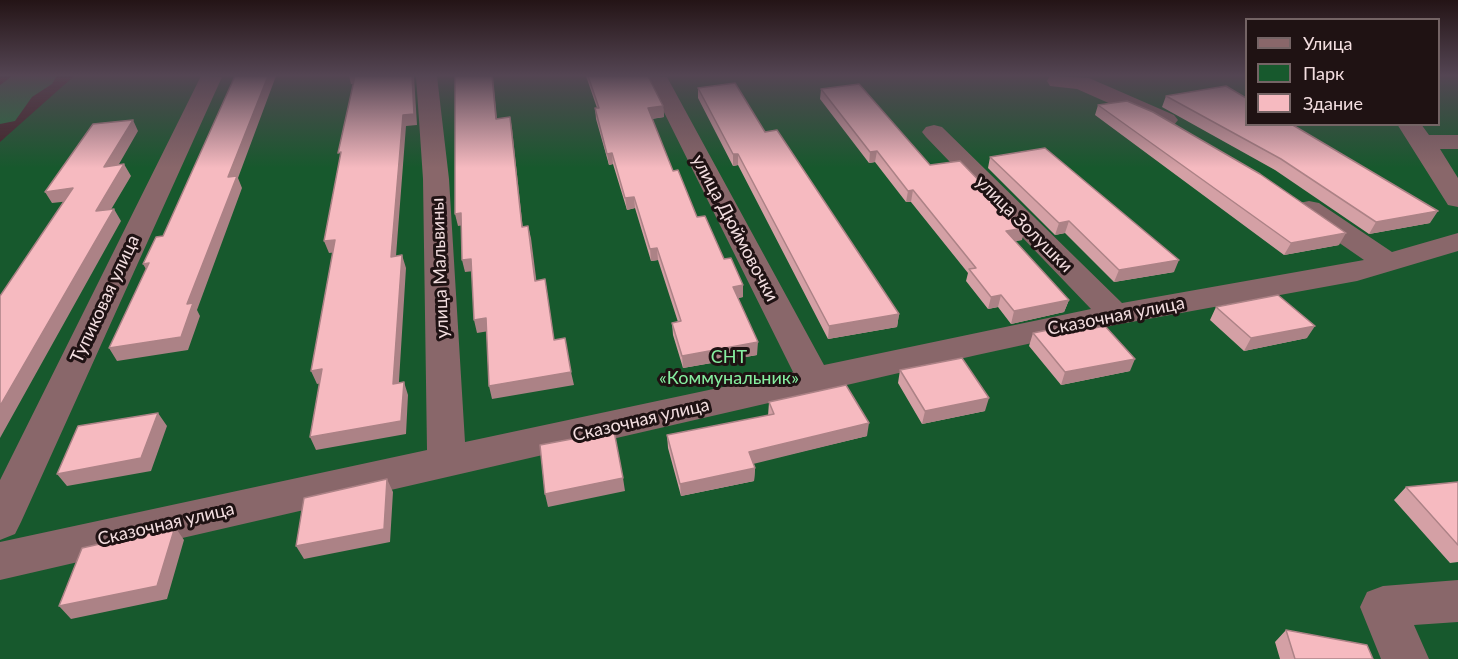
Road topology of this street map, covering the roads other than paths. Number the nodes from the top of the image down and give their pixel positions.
1 (197, 107) edge
2 (429, 107) edge
3 (672, 107) edge
4 (1136, 107) edge
5 (934, 132) dead end
6 (1187, 133) edge
7 (1415, 133) edge
8 (1458, 142) edge
9 (1294, 198) edge
10 (1458, 199) edge
11 (1458, 242) edge
12 (1389, 264) junction
13 (1115, 315) junction
14 (814, 379) junction
15 (447, 461) junction
16 (0, 522) edge
17 (0, 561) edge
18 (1458, 601) edge
19 (1405, 659) edge

1 - 16 street, Тупиковая улица
2 - 15 street, улица Мальвины
3 - 14 street, улица Дюймовочки
4 - 6 street
5 - 13 street, улица Золушки
7 - 8 street
7 - 10 street
9 - 12 street
11 - 12 street, Сказочная улица
12 - 13 street, Сказочная улица
13 - 14 street, Сказочная улица
14 - 15 street, Сказочная улица
15 - 17 street, Сказочная улица
18 - 19 street

